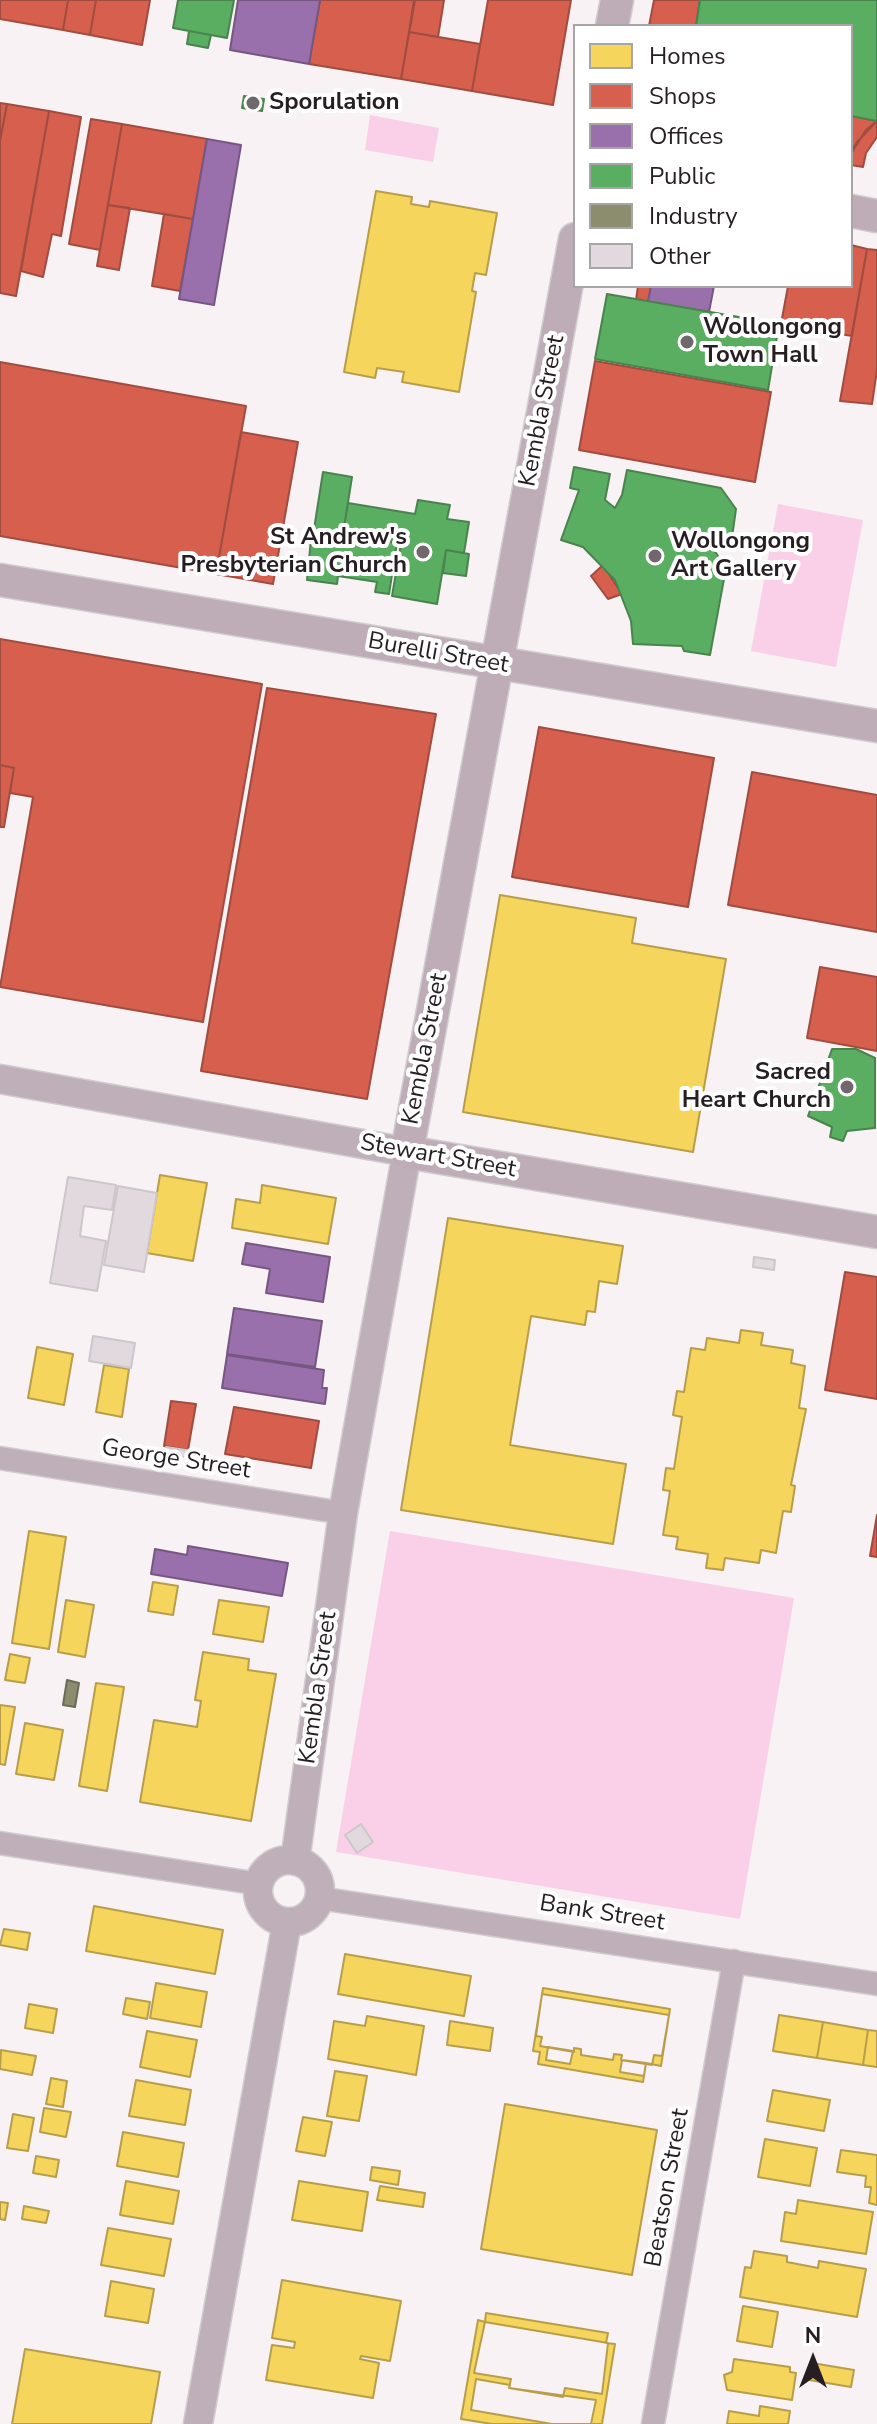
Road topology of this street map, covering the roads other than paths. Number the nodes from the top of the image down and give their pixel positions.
1 (617, 0) edge
2 (612, 24) edge
3 (853, 211) edge
4 (877, 216) edge
5 (573, 250) edge
6 (0, 580) edge
7 (497, 665) junction
8 (877, 726) edge
9 (0, 1079) edge
10 (407, 1152) junction
11 (877, 1232) edge
12 (0, 1458) edge
13 (343, 1513) junction
14 (0, 1843) edge
15 (295, 1861) junction
16 (259, 1884) junction
17 (319, 1898) junction
18 (287, 1922) junction
19 (734, 1961) junction
20 (877, 1984) edge
21 (198, 2424) edge
22 (653, 2424) edge

1 - 2 main road
3 - 4 main road
5 - 7 main road, Kembla Street
6 - 7 main road, Burelli Street
7 - 8 main road, Burelli Street
7 - 10 main road, Kembla Street
9 - 10 street, Stewart Street
10 - 11 main road, Stewart Street
10 - 13 street, Kembla Street
12 - 13 street, George Street
13 - 15 street, Kembla Street
14 - 16 street
15 - 16 street
15 - 17 street
16 - 18 street
17 - 18 street
17 - 19 street, Bank Street
18 - 21 street
19 - 20 street, Bank Street
19 - 22 street, Beatson Street

